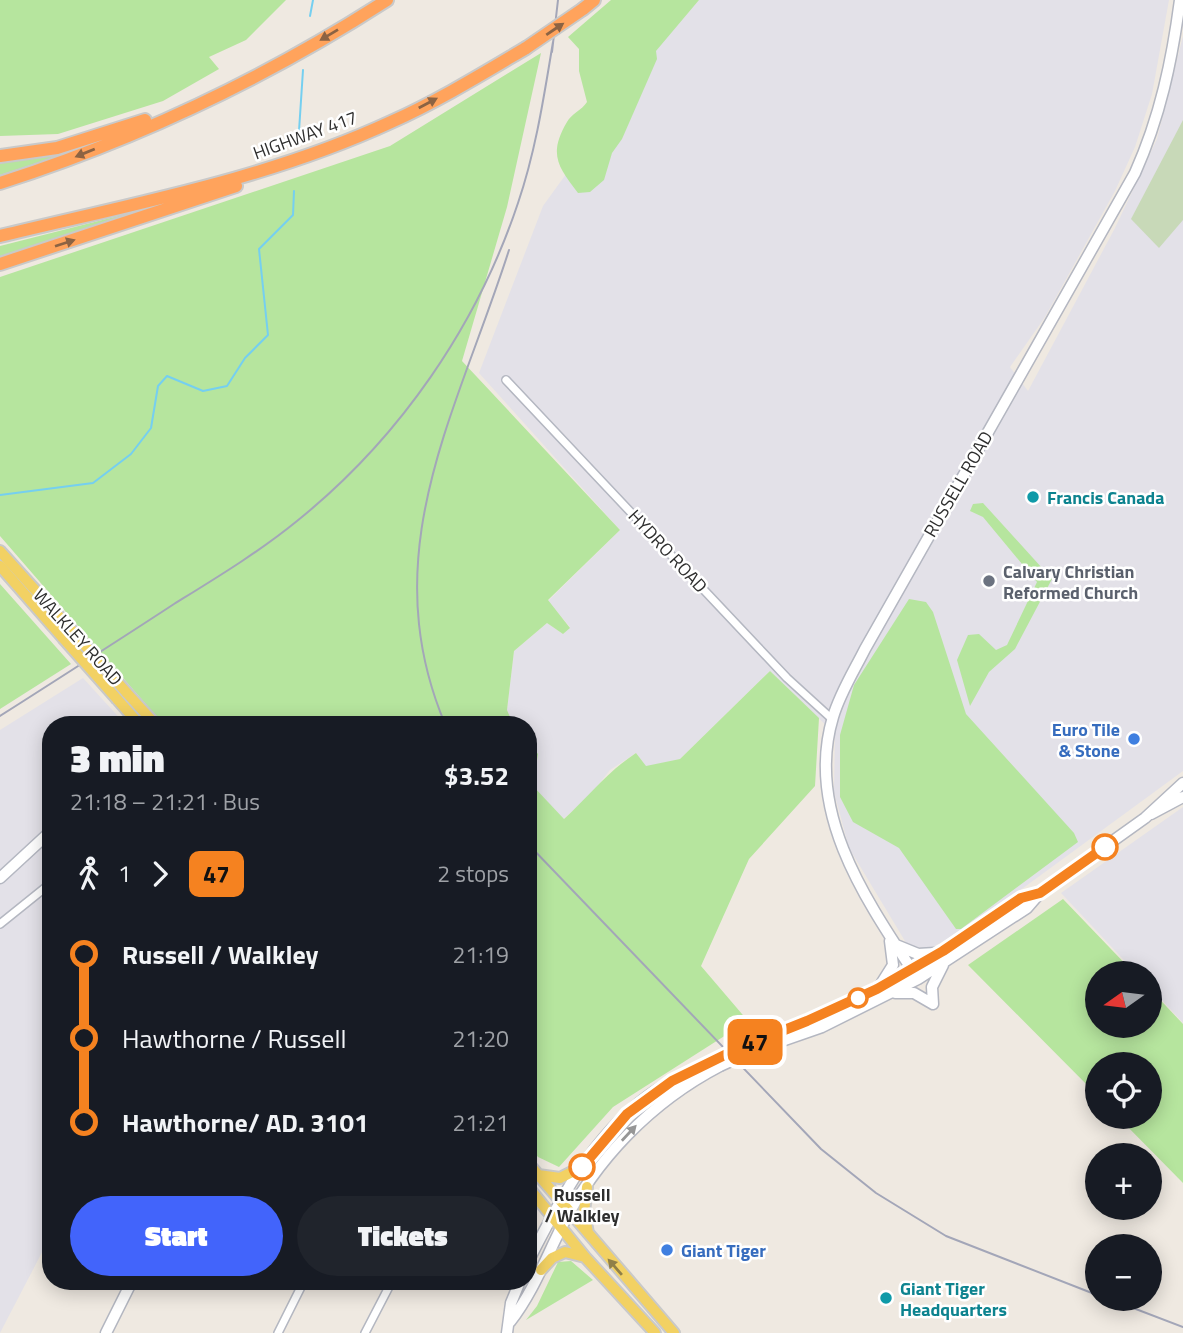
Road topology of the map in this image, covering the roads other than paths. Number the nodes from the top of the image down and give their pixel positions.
1 (387, 0) edge
2 (594, 0) edge
3 (1180, 0) edge
4 (259, 75) junction
5 (366, 133) junction
6 (0, 156) edge
7 (0, 183) edge
8 (0, 236) edge
9 (0, 264) edge
10 (506, 380) dead end
11 (0, 551) edge
12 (0, 566) edge
13 (68, 635) junction
14 (122, 699) junction
15 (127, 716) edge
16 (134, 716) edge
17 (144, 716) edge
18 (832, 719) junction
19 (1183, 783) edge
20 (1183, 797) edge
21 (1145, 818) junction
22 (42, 839) edge
23 (0, 878) edge
24 (42, 890) edge
25 (1040, 893) junction
26 (0, 924) edge
27 (889, 933) junction
28 (896, 945) junction
29 (943, 951) junction
30 (944, 964) junction
31 (911, 969) junction
32 (918, 979) junction
33 (877, 989) junction
34 (891, 994) junction
35 (751, 1047) junction
36 (717, 1062) junction
37 (582, 1167) junction
38 (538, 1175) joint
39 (587, 1186) junction
40 (537, 1198) edge
41 (560, 1203) junction
42 (569, 1214) junction
43 (552, 1216) junction
44 (562, 1228) junction
45 (589, 1236) junction
46 (537, 1245) edge
47 (585, 1257) junction
48 (541, 1270) junction
49 (537, 1277) edge
50 (128, 1290) edge
51 (300, 1290) edge
52 (387, 1290) edge
53 (516, 1290) edge
54 (530, 1290) edge
55 (508, 1328) edge
56 (106, 1333) edge
57 (278, 1333) edge
58 (365, 1333) edge
59 (655, 1333) edge
60 (674, 1333) edge

1 -> 4 highway
5 -> 2 highway, HIGHWAY 417, bridge
3 - 18 main road, RUSSELL ROAD
4 - 6 highway
4 -> 7 highway
5 - 8 highway, HIGHWAY 417
9 -> 5 highway
10 - 18 street, HYDRO ROAD
11 - 13 main road, WALKLEY ROAD
12 - 13 main road, WALKLEY ROAD
13 - 14 main road, WALKLEY ROAD, bridge
14 - 15 main road
14 - 16 main road, WALKLEY ROAD
14 - 17 main road, WALKLEY ROAD
18 - 27 main road, RUSSELL ROAD
19 - 21 main road
20 - 21 main road
21 - 25 main road
22 - 23 main road
24 - 26 street
25 - 29 main road
25 - 30 main road
27 - 28 main road, RUSSELL ROAD
27 - 33 main road
28 - 29 main road
28 - 31 main road, RUSSELL ROAD
29 - 31 main road
30 - 32 main road
30 - 34 main road
31 - 32 main road, RUSSELL ROAD
31 - 33 main road
32 - 34 main road
33 - 35 main road
34 - 35 main road
35 - 36 main road, bridge
36 - 37 main road
39 -> 36 main road
37 - 38 main road
37 - 41 main road
38 - 41 main road
39 - 42 main road
39 - 45 main road
40 - 43 main road
41 - 42 main road
41 - 43 main road
42 - 44 main road
42 - 45 main road
43 - 44 main road
43 - 46 main road
44 - 47 main road
44 - 48 main road
60 -> 45 main road
47 - 48 main road
47 - 59 main road
48 - 49 main road
50 - 56 main road
51 - 57 street
52 - 58 street
53 - 55 main road
54 - 55 main road

